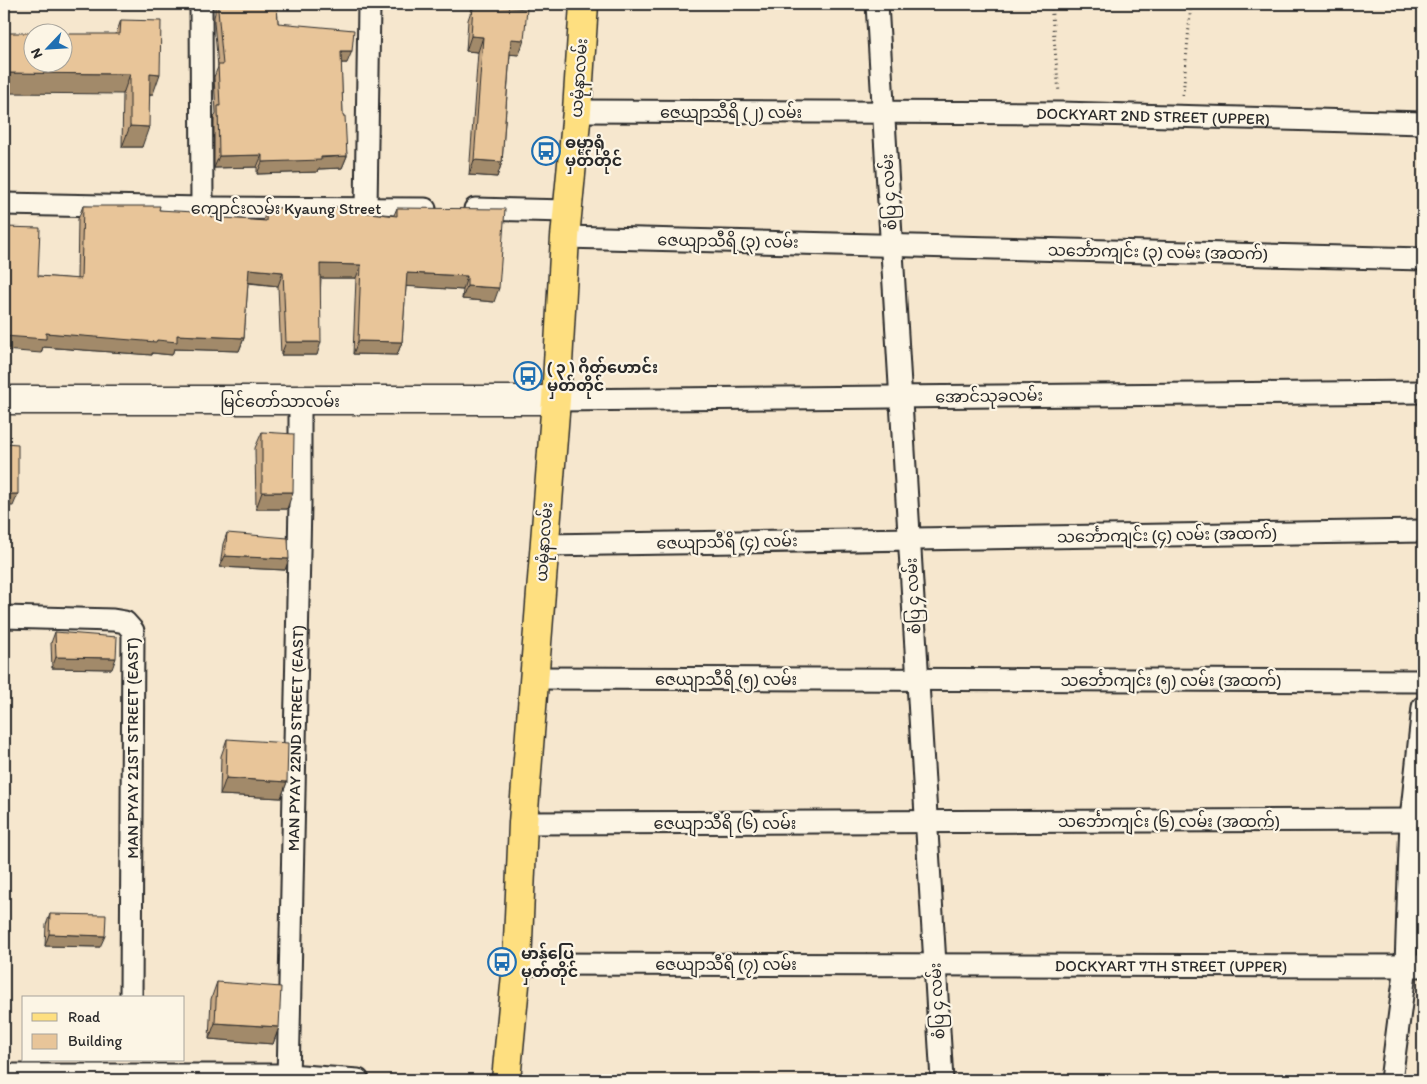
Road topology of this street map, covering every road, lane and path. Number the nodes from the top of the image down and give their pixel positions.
1 (201, 4) edge
2 (369, 4) edge
3 (584, 4) edge
4 (877, 4) edge
5 (1051, 4) edge
6 (1191, 4) edge
7 (577, 111) junction
8 (884, 112) junction
9 (1061, 113) junction
10 (1181, 117) junction
11 (1423, 123) edge
12 (4, 204) edge
13 (202, 208) junction
14 (366, 208) junction
15 (568, 210) junction
16 (565, 237) junction
17 (892, 246) junction
18 (1423, 259) edge
19 (1423, 392) edge
20 (901, 397) junction
21 (4, 400) edge
22 (556, 400) junction
23 (300, 401) junction
24 (1423, 531) edge
25 (910, 539) junction
26 (544, 545) junction
27 (4, 617) edge
28 (534, 678) junction
29 (918, 679) junction
30 (1423, 681) edge
31 (1423, 707) edge
32 (1417, 820) edge
33 (927, 822) junction
34 (523, 823) junction
35 (517, 964) junction
36 (935, 964) junction
37 (1414, 966) edge
38 (131, 996) edge
39 (131, 1072) edge
40 (4, 1075) edge
41 (288, 1078) edge
42 (358, 1080) edge
43 (506, 1080) edge
44 (942, 1080) edge
45 (1391, 1080) edge

1 - 13 street
2 - 14 street
3 - 7 main road, ယမုံနာလမ်း
4 - 8 street, စံပြ ၄ လမ်း
5 - 9 path
6 - 10 path
7 - 8 street, ဇေယျာသီရိ (၂) လမ်း
7 - 15 main road, ယမုံနာလမ်း
8 - 9 street, DOCKYART 2ND STREET (UPPER)
8 - 17 street, စံပြ ၄ လမ်း
9 - 10 street, DOCKYART 2ND STREET (UPPER)
10 - 11 street, DOCKYART 2ND STREET (UPPER)
12 - 13 street, ကျောင်းလမ်း Kyaung Street
13 - 14 street, ကျောင်းလမ်း Kyaung Street
14 - 15 street, ကျောင်းလမ်း Kyaung Street
15 - 16 main road, ယမုံနာလမ်း
16 - 17 street, ဇေယျာသီရိ (၃) လမ်း
16 - 22 main road, ယမုံနာလမ်း
17 - 18 street, သင်္ဘောကျင်း (၃) လမ်း (အထက်)
17 - 20 street, စံပြ ၄ လမ်း
19 - 20 street, အောင်သုခလမ်း
20 - 22 street, အောင်သုခလမ်း
20 - 25 street, စံပြ ၄ လမ်း
21 - 23 main road, မြင်တော်သာလမ်း
22 - 23 main road, မြင်တော်သာလမ်း
22 - 26 main road, ယမုံနာလမ်း
23 - 41 street, MAN PYAY 22ND STREET (EAST)
24 - 25 street, သင်္ဘောကျင်း (၄) လမ်း (အထက်)
25 - 26 street, ဇေယျာသီရိ (၄) လမ်း
25 - 29 street, စံပြ ၄ လမ်း
26 - 28 main road, ယမုံနာလမ်း
27 - 38 street, MAN PYAY 21ST STREET (EAST)
28 - 29 street, ဇေယျာသီရိ (၅) လမ်း
28 - 34 main road, ယမုံနာလမ်း
29 - 30 street, သင်္ဘောကျင်း (၅) လမ်း (အထက်)
29 - 33 street, စံပြ ၄ လမ်း
31 - 32 street
32 - 33 street, သင်္ဘောကျင်း (၆) လမ်း (အထက်)
32 - 37 street
33 - 34 street, ဇေယျာသီရိ (၆) လမ်း
33 - 36 street, စံပြ ၄ လမ်း
34 - 35 main road, ယမုံနာလမ်း
35 - 36 street, ဇေယျာသီရိ (၇) လမ်း
35 - 43 main road, ယမုံနာလမ်း
36 - 37 street, DOCKYART 7TH STREET (UPPER)
36 - 44 street, စံပြ ၄ လမ်း
37 - 45 street
39 - 40 street
39 - 41 street
41 - 42 street

